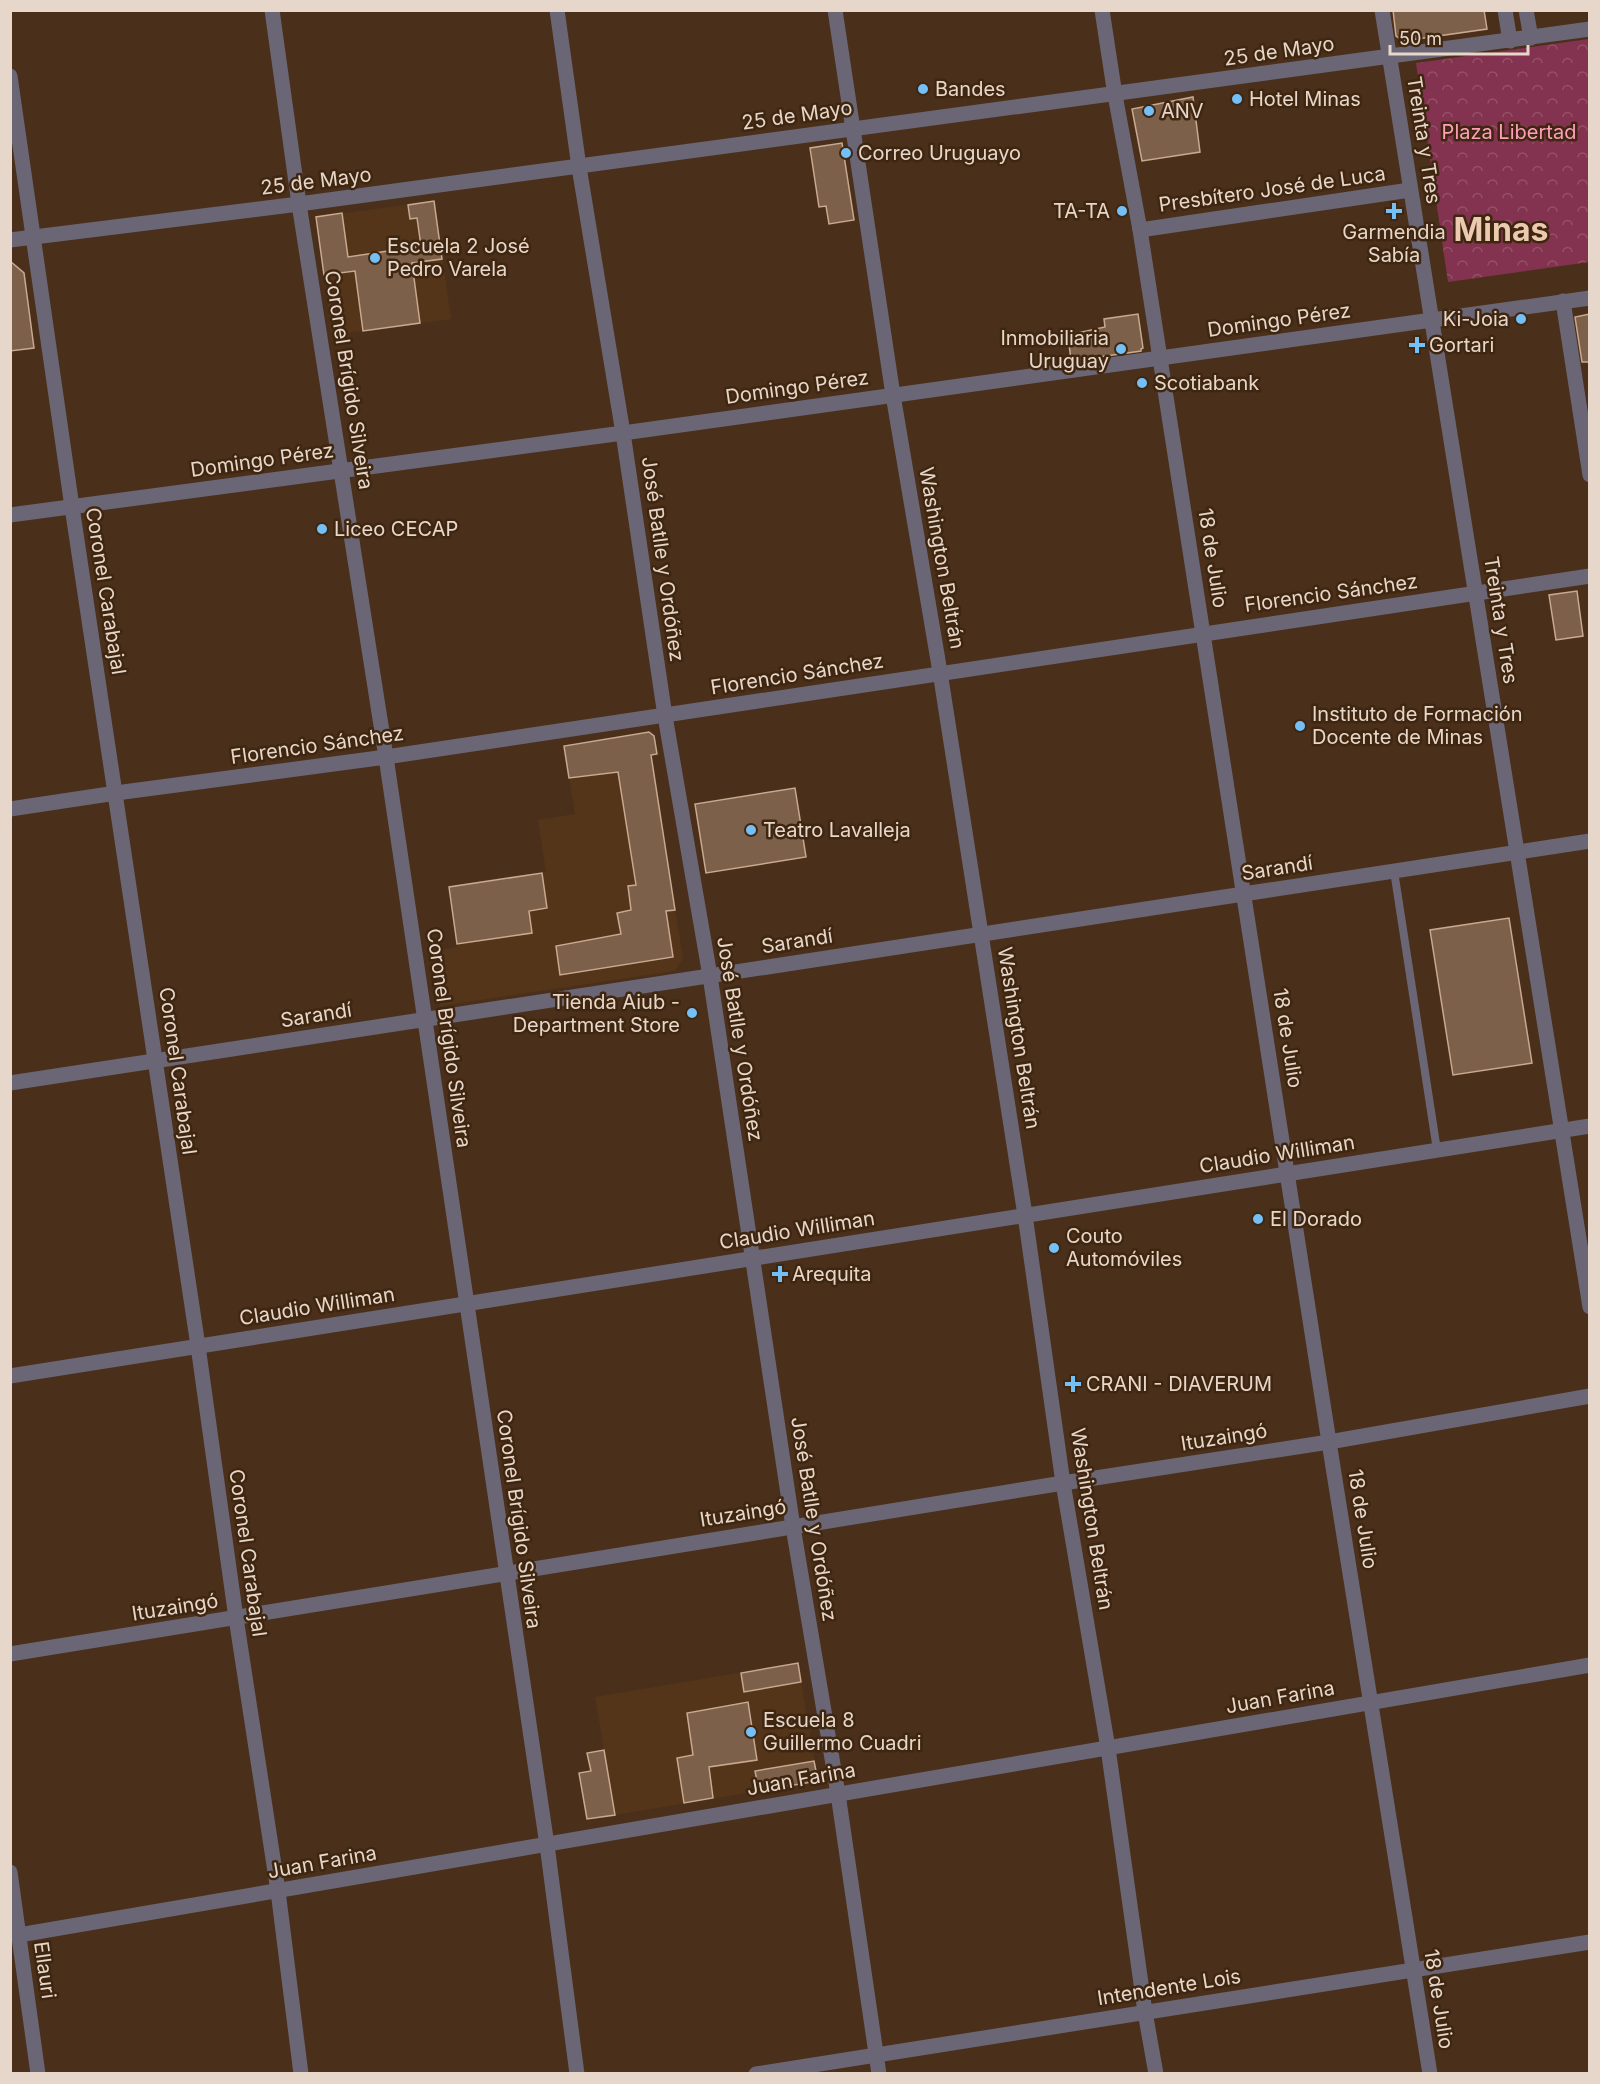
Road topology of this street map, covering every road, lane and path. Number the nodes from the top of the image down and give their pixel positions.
1 (272, 10) edge
2 (557, 10) edge
3 (835, 10) edge
4 (1102, 10) edge
5 (1382, 10) edge
6 (1505, 10) edge
7 (1526, 10) edge
8 (1590, 29) edge
9 (1531, 38) junction
10 (1510, 41) junction
11 (1390, 56) junction
12 (10, 76) edge
13 (1114, 95) junction
14 (852, 129) junction
15 (579, 167) junction
16 (1410, 190) junction
17 (299, 204) junction
18 (1140, 230) junction
19 (34, 237) junction
20 (10, 240) edge
21 (1590, 298) edge
22 (1563, 301) junction
23 (1431, 319) junction
24 (1159, 359) junction
25 (893, 395) junction
26 (623, 433) junction
27 (342, 470) junction
28 (1590, 476) edge
29 (72, 507) junction
30 (10, 515) edge
31 (1590, 576) edge
32 (1475, 593) junction
33 (1203, 633) junction
34 (940, 672) junction
35 (665, 716) junction
36 (386, 757) junction
37 (116, 793) junction
38 (10, 809) edge
39 (1590, 841) edge
40 (1517, 852) junction
41 (1394, 871) junction
42 (1244, 894) junction
43 (981, 934) junction
44 (710, 976) junction
45 (425, 1019) junction
46 (155, 1060) junction
47 (10, 1083) edge
48 (1590, 1126) edge
49 (1562, 1130) junction
50 (1437, 1150) junction
51 (1288, 1174) junction
52 (1025, 1215) junction
53 (752, 1258) junction
54 (467, 1304) junction
55 (1590, 1306) edge
56 (198, 1346) junction
57 (10, 1376) edge
58 (1590, 1396) edge
59 (1329, 1442) junction
60 (1063, 1483) junction
61 (793, 1527) junction
62 (505, 1574) junction
63 (236, 1618) junction
64 (10, 1654) edge
65 (1590, 1665) edge
66 (1371, 1702) junction
67 (1108, 1748) junction
68 (838, 1794) junction
69 (547, 1845) junction
70 (10, 1872) edge
71 (278, 1891) junction
72 (19, 1935) junction
73 (1590, 1942) edge
74 (1413, 1970) junction
75 (1145, 2012) junction
76 (876, 2055) junction
77 (38, 2073) edge
78 (301, 2073) edge
79 (577, 2073) edge
80 (756, 2073) edge
81 (879, 2073) edge
82 (1156, 2073) edge
83 (1430, 2073) edge

1 - 17 street, Coronel Brígido Silveira
2 - 15 street, José Batlle y Ordóñez
3 - 14 street, Washington Beltrán
4 - 13 street, 18 de Julio
5 - 11 street, Treinta y Tres
6 - 10 street
7 - 9 street
8 - 9 street, 25 de Mayo
9 - 10 street, 25 de Mayo
10 - 11 street, 25 de Mayo
11 - 13 street, 25 de Mayo
11 - 16 street, Treinta y Tres
12 - 19 street, Coronel Carabajal
13 - 14 street, 25 de Mayo
13 - 18 street, 18 de Julio
14 - 15 street, 25 de Mayo
14 - 25 street, Washington Beltrán
15 - 17 street, 25 de Mayo
15 - 26 street, José Batlle y Ordóñez
16 - 18 street, Presbítero José de Luca
16 - 23 street, Treinta y Tres
17 - 19 street, 25 de Mayo
17 - 27 street, Coronel Brígido Silveira
18 - 24 street, 18 de Julio
19 - 20 street, 25 de Mayo
19 - 29 street, Coronel Carabajal
21 - 22 street, Domingo Pérez
22 - 23 street, Domingo Pérez
22 - 28 street
23 - 24 street, Domingo Pérez
23 - 32 street, Treinta y Tres
24 - 25 street, Domingo Pérez
24 - 33 street, 18 de Julio
25 - 26 street, Domingo Pérez
25 - 34 street, Washington Beltrán
26 - 27 street, Domingo Pérez
26 - 35 street, José Batlle y Ordóñez
27 - 29 street, Domingo Pérez
27 - 36 street, Coronel Brígido Silveira
29 - 30 street, Domingo Pérez
29 - 37 street, Coronel Carabajal
31 - 32 street, Florencio Sánchez
32 - 33 street, Florencio Sánchez
32 - 40 street, Treinta y Tres
33 - 34 street, Florencio Sánchez
33 - 42 street, 18 de Julio
34 - 35 street, Florencio Sánchez
34 - 43 street, Washington Beltrán
35 - 36 street, Florencio Sánchez
35 - 44 street, José Batlle y Ordóñez
36 - 37 street, Florencio Sánchez
36 - 45 street, Coronel Brígido Silveira
37 - 38 street, Florencio Sánchez
37 - 46 street, Coronel Carabajal
39 - 40 street, Sarandí
40 - 41 street, Sarandí
40 - 49 street, Treinta y Tres
41 - 42 street, Sarandí
41 - 50 lane
42 - 43 street, Sarandí
42 - 51 street, 18 de Julio
43 - 44 street, Sarandí
43 - 52 street, Washington Beltrán
44 - 45 street, Sarandí
44 - 53 street, José Batlle y Ordóñez
45 - 46 street, Sarandí
45 - 54 street, Coronel Brígido Silveira
46 - 47 street, Sarandí
46 - 56 street, Coronel Carabajal
48 - 49 street, Claudio Williman
49 - 50 street, Claudio Williman
49 - 55 street, Treinta y Tres
50 - 51 street, Claudio Williman
51 - 52 street, Claudio Williman
51 - 59 street, 18 de Julio
52 - 53 street, Claudio Williman
52 - 60 street, Washington Beltrán
53 - 54 street, Claudio Williman
53 - 61 street, José Batlle y Ordóñez
54 - 56 street, Claudio Williman
54 - 62 street, Coronel Brígido Silveira
56 - 57 street, Claudio Williman
56 - 63 street, Coronel Carabajal
58 - 59 street, Ituzaingó
59 - 60 street, Ituzaingó
59 - 66 street, 18 de Julio
60 - 61 street, Ituzaingó
60 - 67 street, Washington Beltrán
61 - 62 street, Ituzaingó
61 - 68 street, José Batlle y Ordóñez
62 - 63 street, Ituzaingó
62 - 69 street, Coronel Brígido Silveira
63 - 64 street, Ituzaingó
63 - 71 street, Coronel Carabajal
65 - 66 street, Juan Farina
66 - 67 street, Juan Farina
66 - 74 street, 18 de Julio
67 - 68 street, Juan Farina
67 - 75 street, Washington Beltrán
68 - 69 street, Juan Farina
68 - 76 street, José Batlle y Ordóñez
69 - 71 street, Juan Farina
69 - 79 street, Coronel Brígido Silveira
70 - 72 street, Ellauri
71 - 72 street, Juan Farina
71 - 78 street, Coronel Carabajal
72 - 77 street, Ellauri
73 - 74 street, Intendente Lois
74 - 75 street, Intendente Lois
74 - 83 street, 18 de Julio
75 - 76 street, Intendente Lois
75 - 82 street, Washington Beltrán
76 - 80 street, Intendente Lois
76 - 81 street, José Batlle y Ordóñez

